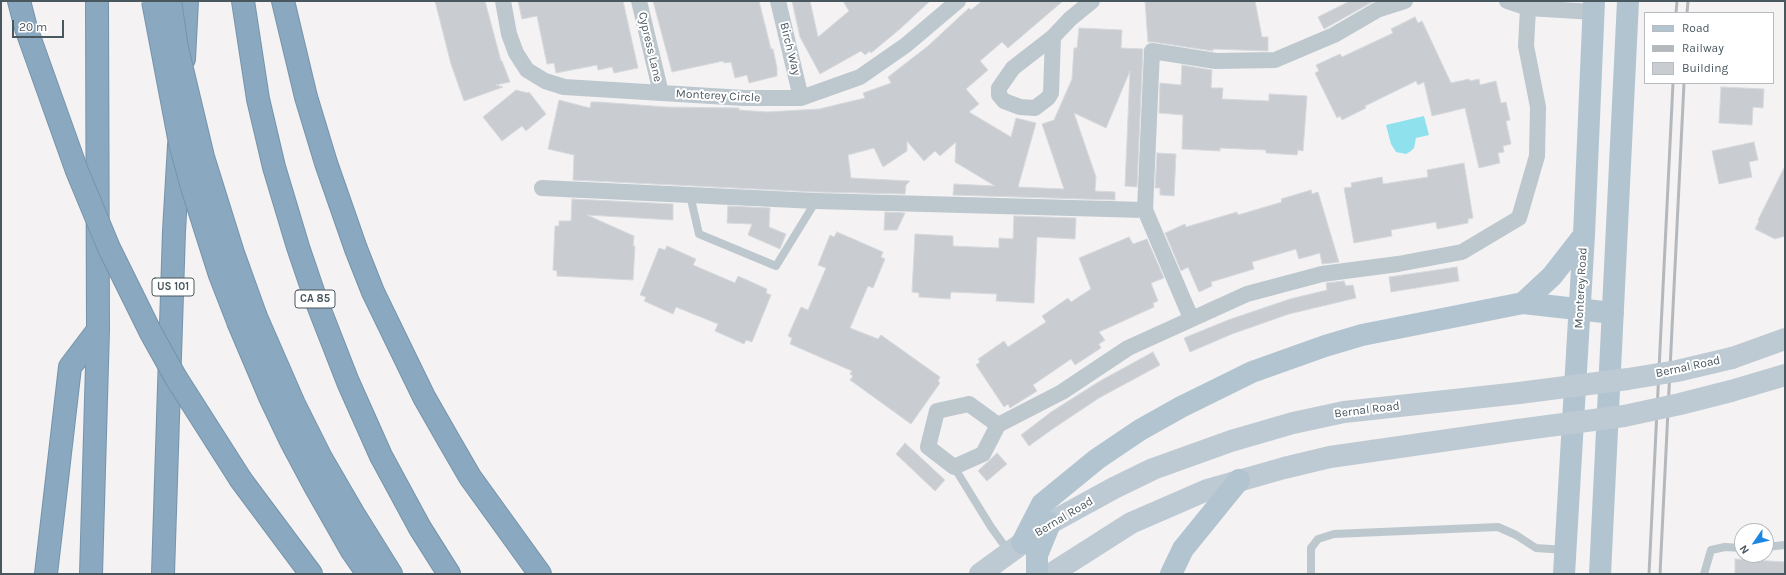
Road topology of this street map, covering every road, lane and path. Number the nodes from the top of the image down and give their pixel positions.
1 (19, 1) edge
2 (97, 1) edge
3 (153, 1) edge
4 (170, 1) edge
5 (187, 1) edge
6 (243, 1) edge
7 (283, 1) edge
8 (503, 1) edge
9 (640, 1) edge
10 (778, 1) edge
11 (958, 1) edge
12 (1092, 1) edge
13 (1405, 1) edge
14 (1507, 1) edge
15 (1628, 1) edge
16 (1594, 6) edge
17 (1528, 8) junction
18 (1053, 37) junction
19 (661, 93) junction
20 (801, 98) junction
21 (542, 188) dead end
22 (690, 195) junction
23 (816, 201) junction
24 (1146, 210) junction
25 (1584, 235) junction
26 (1523, 303) junction
27 (1579, 309) junction
28 (1613, 313) junction
29 (1191, 318) junction
30 (247, 320) junction
31 (98, 330) junction
32 (1785, 339) edge
33 (1785, 374) edge
34 (998, 425) junction
35 (954, 467) junction
36 (1239, 480) junction
37 (1050, 523) junction
38 (1785, 545) edge
39 (1774, 546) edge
40 (1016, 547) junction
41 (1734, 548) edge
42 (1566, 550) junction
43 (46, 574) edge
44 (91, 574) edge
45 (163, 574) edge
46 (311, 574) edge
47 (368, 574) edge
48 (391, 574) edge
49 (449, 574) edge
50 (540, 574) edge
51 (980, 574) edge
52 (1037, 574) edge
53 (1051, 574) edge
54 (1171, 574) edge
55 (1311, 574) edge
56 (1564, 574) edge
57 (1600, 574) edge
58 (1704, 574) edge

1 - 46 highway, bridge
2 - 31 highway
3 - 30 highway, bridge
4 - 30 highway, bridge
5 - 45 highway, US 101
6 - 49 highway, CA 85
7 - 50 highway
8 - 19 street, Monterey Circle
9 - 19 street, Cypress Lane
10 - 20 street, Birch Way
11 - 20 street, Monterey Circle
12 - 18 street
13 - 24 street
14 - 17 street
15 - 28 main road
16 - 17 street
16 - 25 main road, Monterey Road
17 - 29 street
18 - 18 street
19 - 20 street, Monterey Circle
21 - 22 street
22 - 23 street
22 - 23 lane
23 - 24 street
24 - 29 street
25 - 26 main road
25 - 27 main road, Monterey Road
26 - 27 main road
26 - 40 main road
27 - 28 main road
27 - 42 main road, Monterey Road
28 - 57 main road
29 - 34 street
30 - 47 highway
30 - 48 highway
31 - 43 highway
31 - 44 highway
32 - 37 main road, Bernal Road, bridge
33 - 36 main road, bridge
34 - 35 street
34 - 35 street
35 - 40 lane
36 - 53 main road
36 - 54 main road
37 - 40 main road, Bernal Road
37 - 52 main road
38 - 39 lane
40 - 51 main road, Bernal Road
41 - 58 lane
42 - 55 lane
42 - 56 main road, Monterey Road

